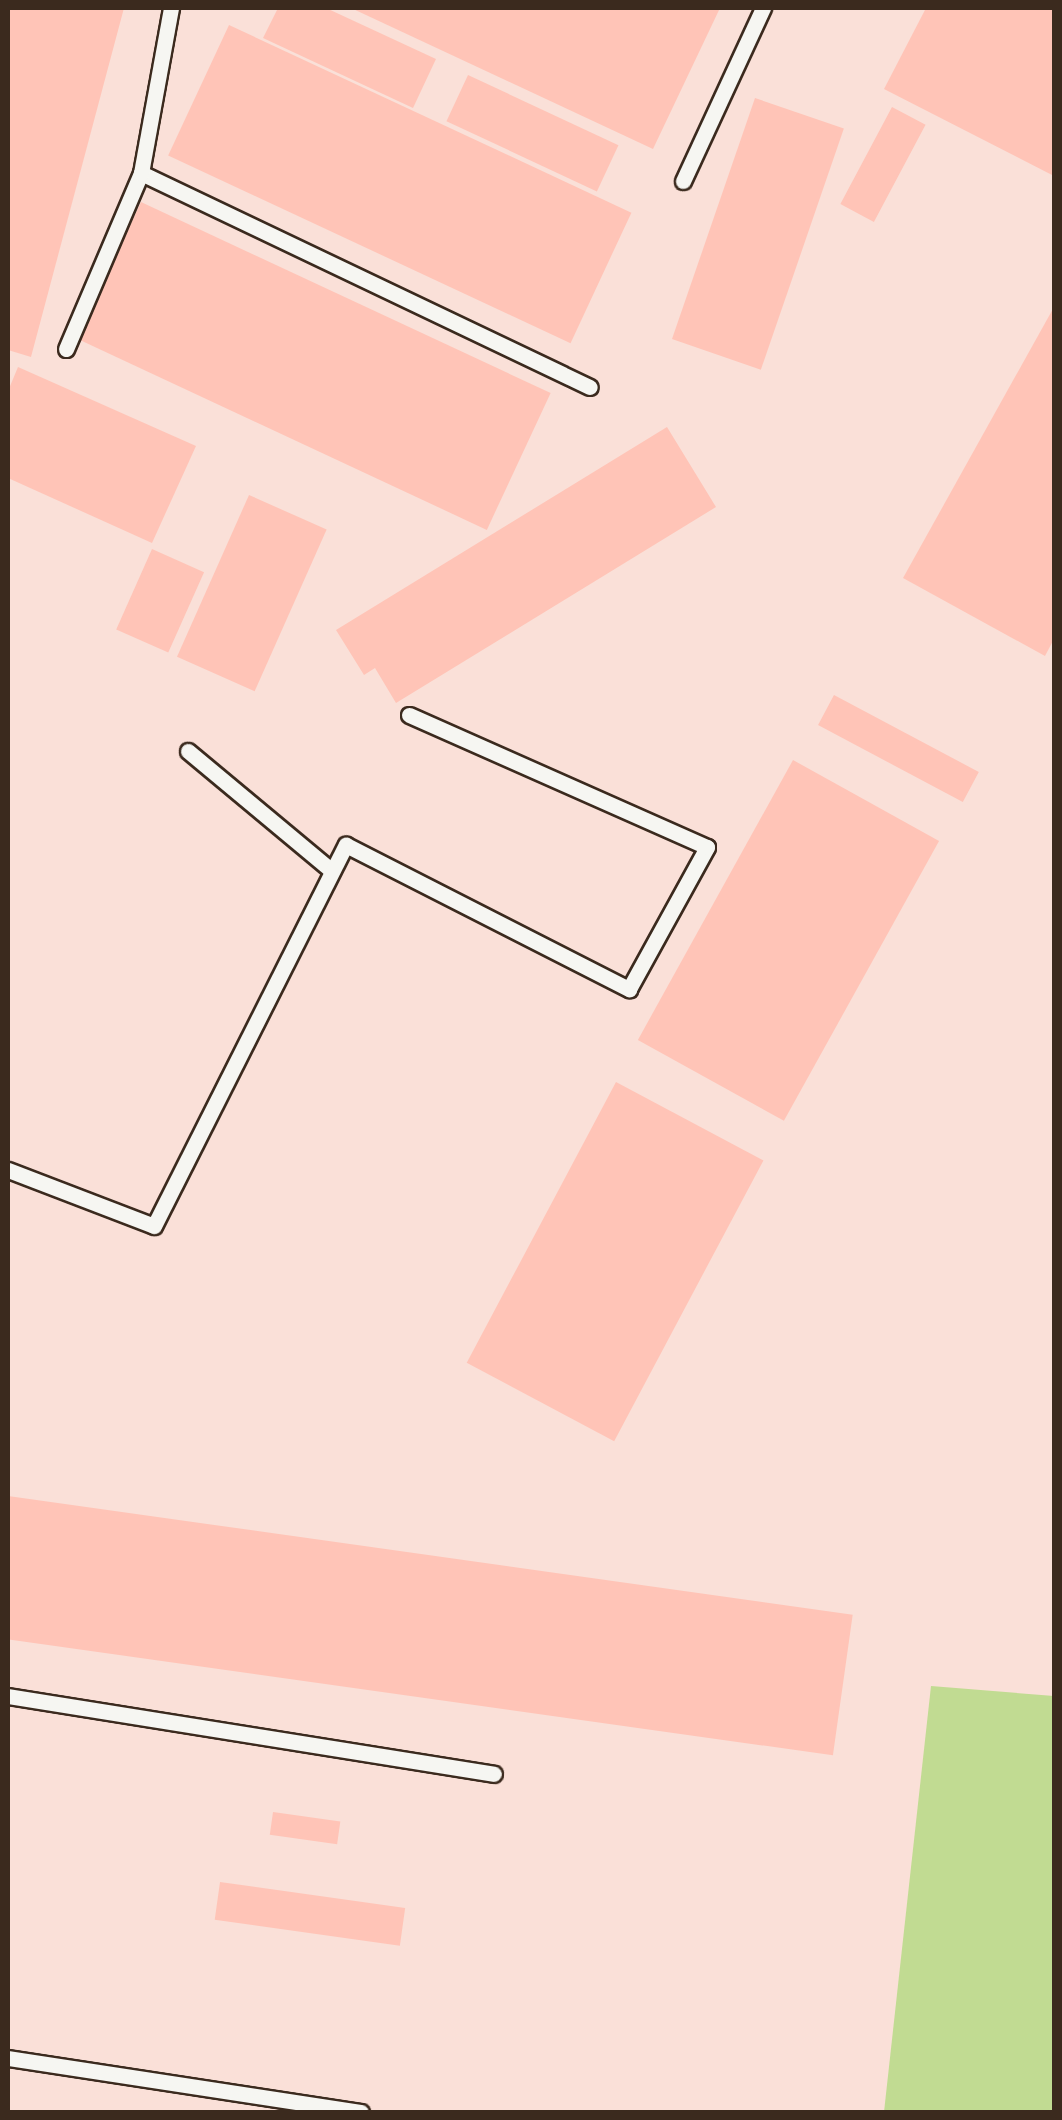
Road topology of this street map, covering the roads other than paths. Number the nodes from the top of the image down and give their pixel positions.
1 (171, 8) edge
2 (764, 8) edge
3 (142, 173) junction
4 (683, 180) dead end
5 (66, 348) dead end
6 (590, 388) dead end
7 (409, 715) dead end
8 (188, 751) dead end
9 (332, 871) junction
10 (8, 1170) edge
11 (8, 1696) edge
12 (494, 1774) dead end
13 (8, 2058) edge
14 (361, 2112) edge

1 - 3 lane
2 - 4 lane
3 - 5 lane
3 - 6 lane
7 - 9 lane
8 - 9 lane
9 - 10 lane
11 - 12 lane
13 - 14 lane

